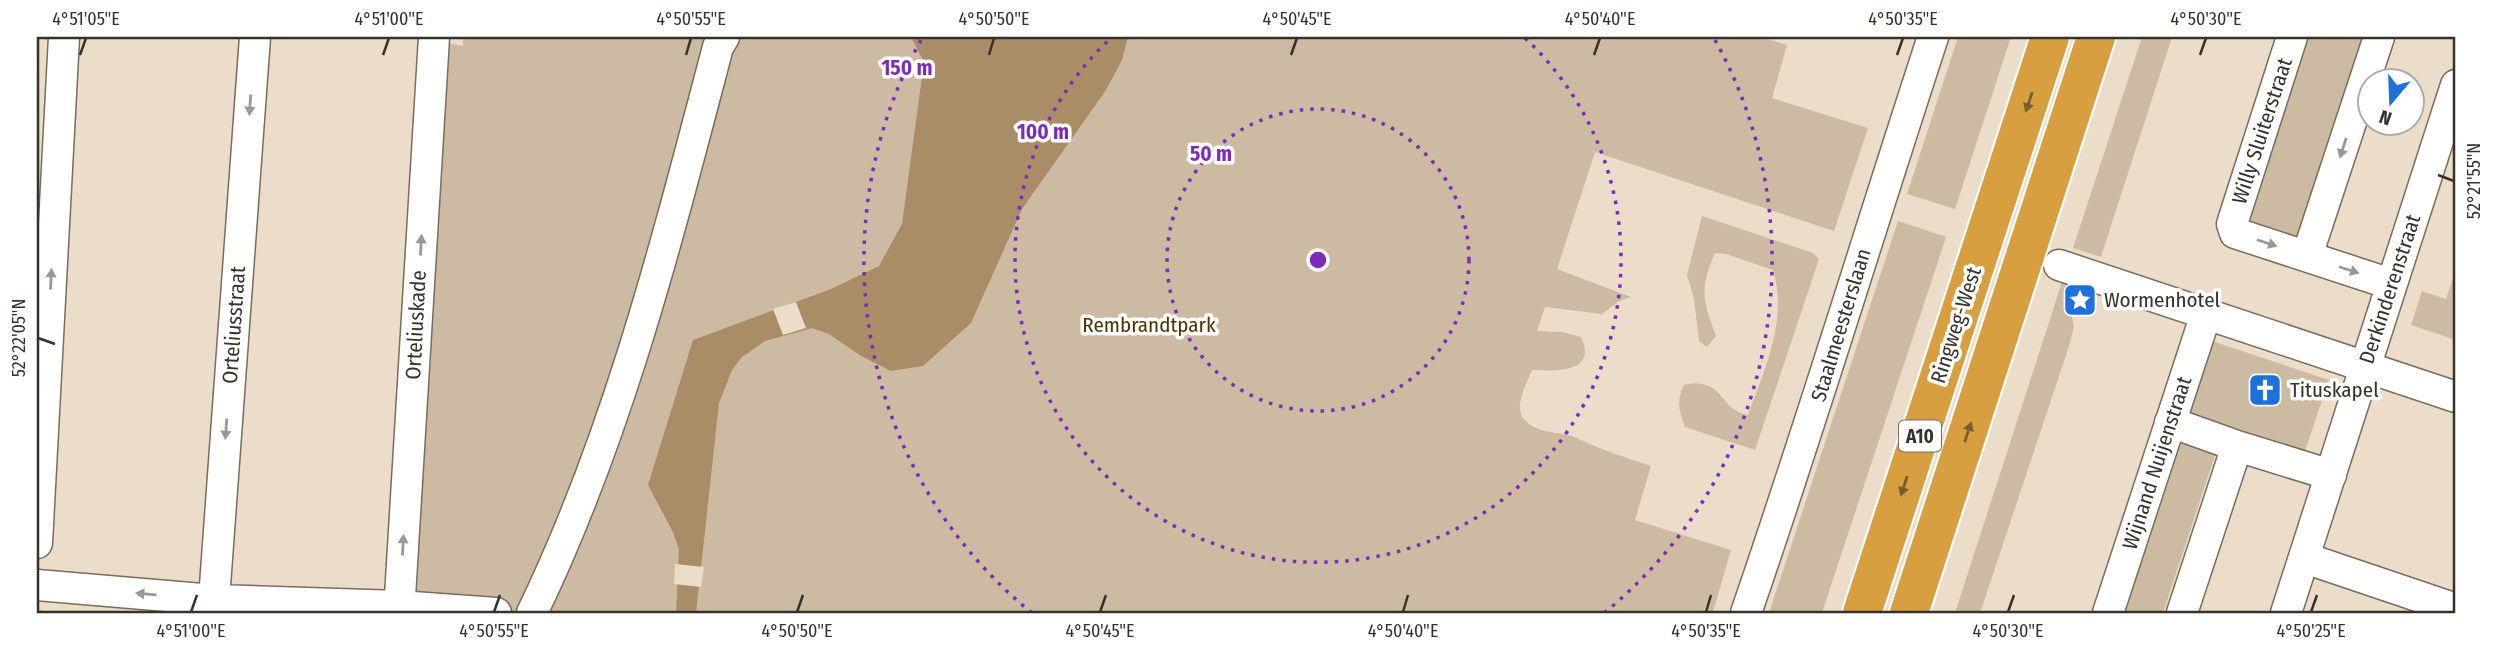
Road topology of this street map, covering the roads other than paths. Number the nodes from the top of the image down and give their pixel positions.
1 (64, 37) edge
2 (255, 37) edge
3 (434, 37) edge
4 (1933, 37) edge
5 (2050, 37) edge
6 (2096, 37) edge
7 (2292, 37) edge
8 (2379, 37) edge
9 (712, 40) edge
10 (2456, 85) edge
11 (2307, 256) junction
12 (2059, 265) dead end
13 (2390, 284) junction
14 (2206, 314) junction
15 (2365, 366) junction
16 (2456, 397) edge
17 (2170, 422) junction
18 (2237, 446) junction
19 (2331, 475) junction
20 (37, 543) edge
21 (2305, 558) junction
22 (37, 584) edge
23 (2418, 605) edge
24 (213, 607) edge
25 (2456, 609) edge
26 (399, 610) edge
27 (496, 613) edge
28 (532, 613) edge
29 (1746, 613) edge
30 (1862, 613) edge
31 (1909, 613) edge
32 (2108, 613) edge
33 (2182, 613) edge
34 (2286, 613) edge

20 -> 1 street
2 -> 24 street, Orteliusstraat
26 -> 3 street, Orteliuskade
4 - 29 street, Staalmeesterslaan
5 -> 30 highway, Ringweg-West / A10
31 -> 6 highway, Ringweg-West / A10
7 -> 11 street, Willy Sluiterstraat
8 -> 11 street
9 - 28 street
10 - 13 street, Derkinderenstraat
11 -> 13 street, Willy Sluiterstraat
12 - 14 street
13 - 15 street, Derkinderenstraat
14 - 15 street
14 - 17 street, Wijnand Nuijenstraat
15 - 16 street
15 - 19 street, Derkinderenstraat
17 - 18 street
17 - 32 street, Wijnand Nuijenstraat
18 - 19 street
18 - 33 street
19 - 21 street, Derkinderenstraat
21 - 23 street
21 - 34 street, Derkinderenstraat
24 -> 22 street
23 - 25 street
24 - 26 street
26 - 27 street

